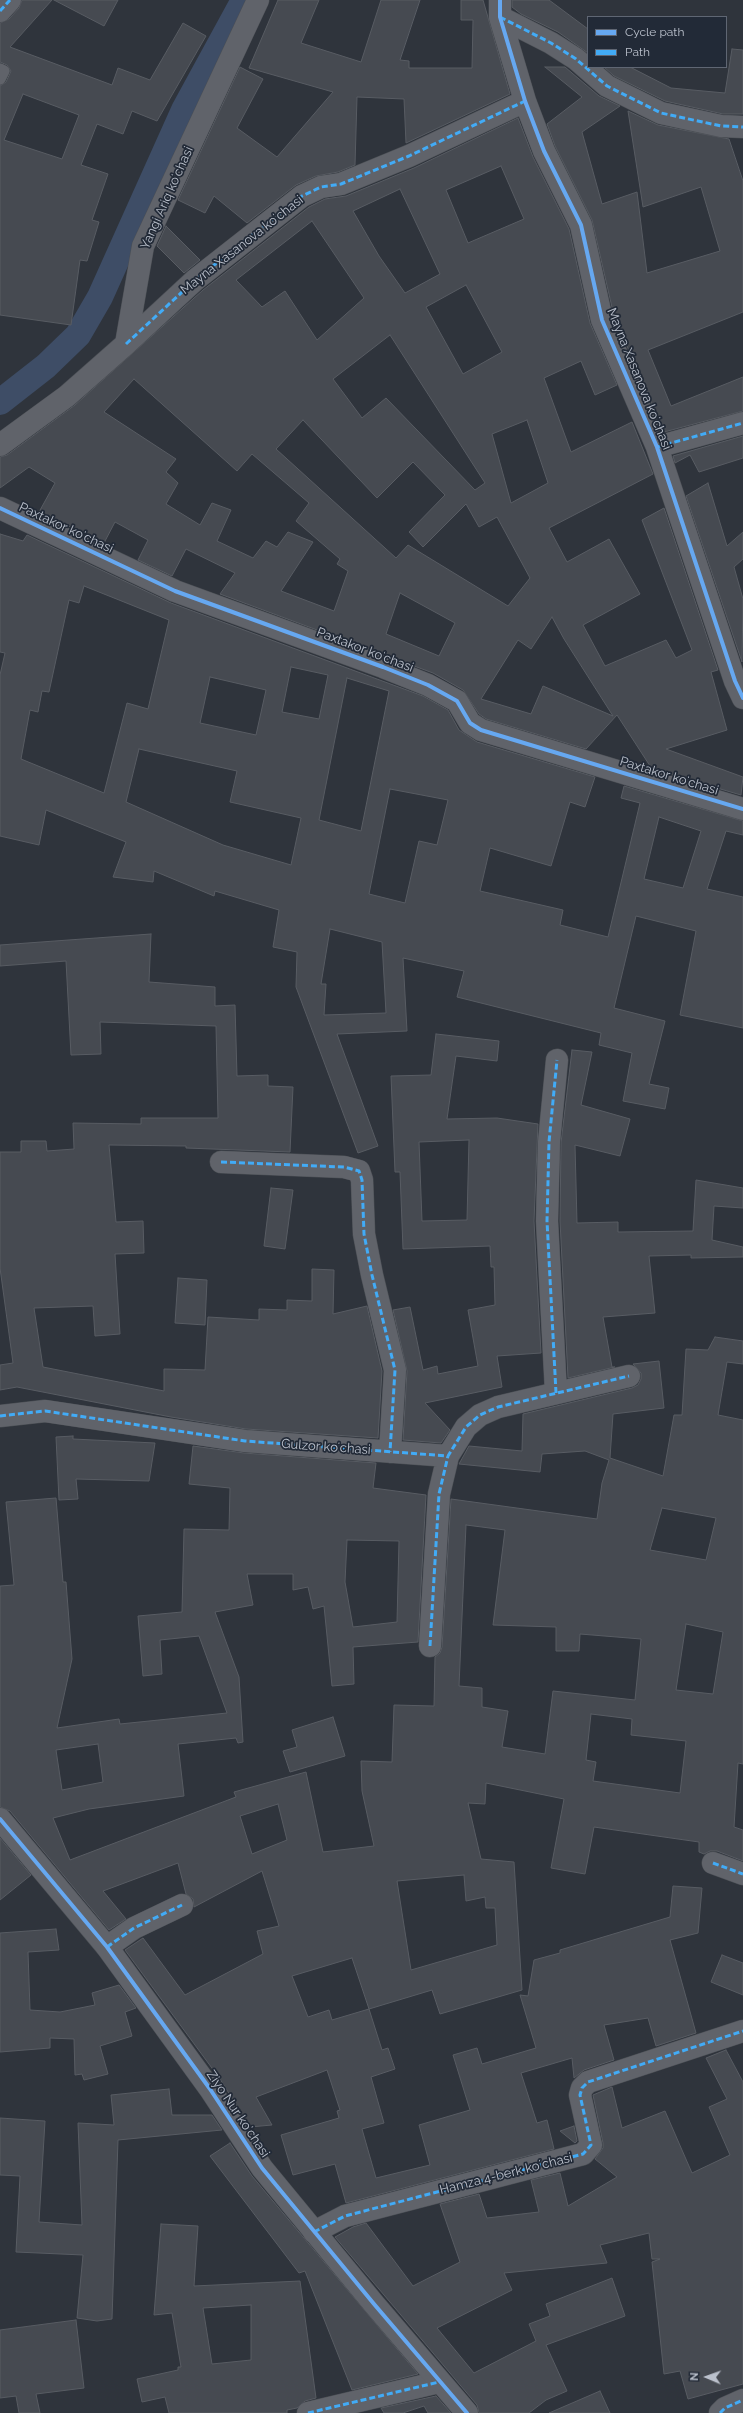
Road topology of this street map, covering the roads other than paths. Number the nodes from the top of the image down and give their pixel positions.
1 (10, 0) edge
2 (258, 0) edge
3 (500, 8) edge
4 (0, 11) edge
5 (0, 69) edge
6 (0, 79) edge
7 (525, 100) junction
8 (743, 127) edge
9 (126, 344) junction
10 (743, 423) edge
11 (0, 445) edge
12 (657, 447) junction
13 (0, 508) edge
14 (743, 698) edge
15 (743, 809) edge
16 (557, 1060) dead end
17 (221, 1162) dead end
18 (630, 1376) dead end
19 (556, 1393) junction
20 (0, 1416) edge
21 (390, 1452) junction
22 (448, 1456) junction
23 (430, 1646) dead end
24 (0, 1818) edge
25 (713, 1863) dead end
26 (743, 1874) edge
27 (182, 1905) dead end
28 (107, 1947) junction
29 (743, 2031) edge
30 (314, 2232) junction
31 (439, 2382) junction
32 (743, 2400) edge
33 (308, 2413) edge
34 (467, 2413) edge
35 (720, 2413) edge

1 - 4 street
2 - 9 street, Yangi Ariq koʻchasi
3 - 7 street, Mayna Xasanova koʻchasi
3 - 8 street, Mayna Xasanova koʻchasi
5 - 6 lane
7 - 9 street, Mayna Xasanova koʻchasi
7 - 12 street, Mayna Xasanova koʻchasi
9 - 11 street
10 - 12 street
12 - 14 street, Mayna Xasanova koʻchasi
13 - 15 street, Paxtakor koʻchasi
16 - 19 street
17 - 21 street
18 - 19 street
19 - 22 street
20 - 21 street, Gulzor koʻchasi
21 - 22 street, Gulzor koʻchasi
22 - 23 street
24 - 28 street, Ziyo Nur koʻchasi
25 - 26 street
27 - 28 street
28 - 30 street, Ziyo Nur koʻchasi
29 - 30 street, Hamza 4-berk koʼchasi
30 - 31 street, Ziyo Nur koʻchasi
31 - 33 street
31 - 34 street, Ziyo Nur koʻchasi
32 - 35 street

